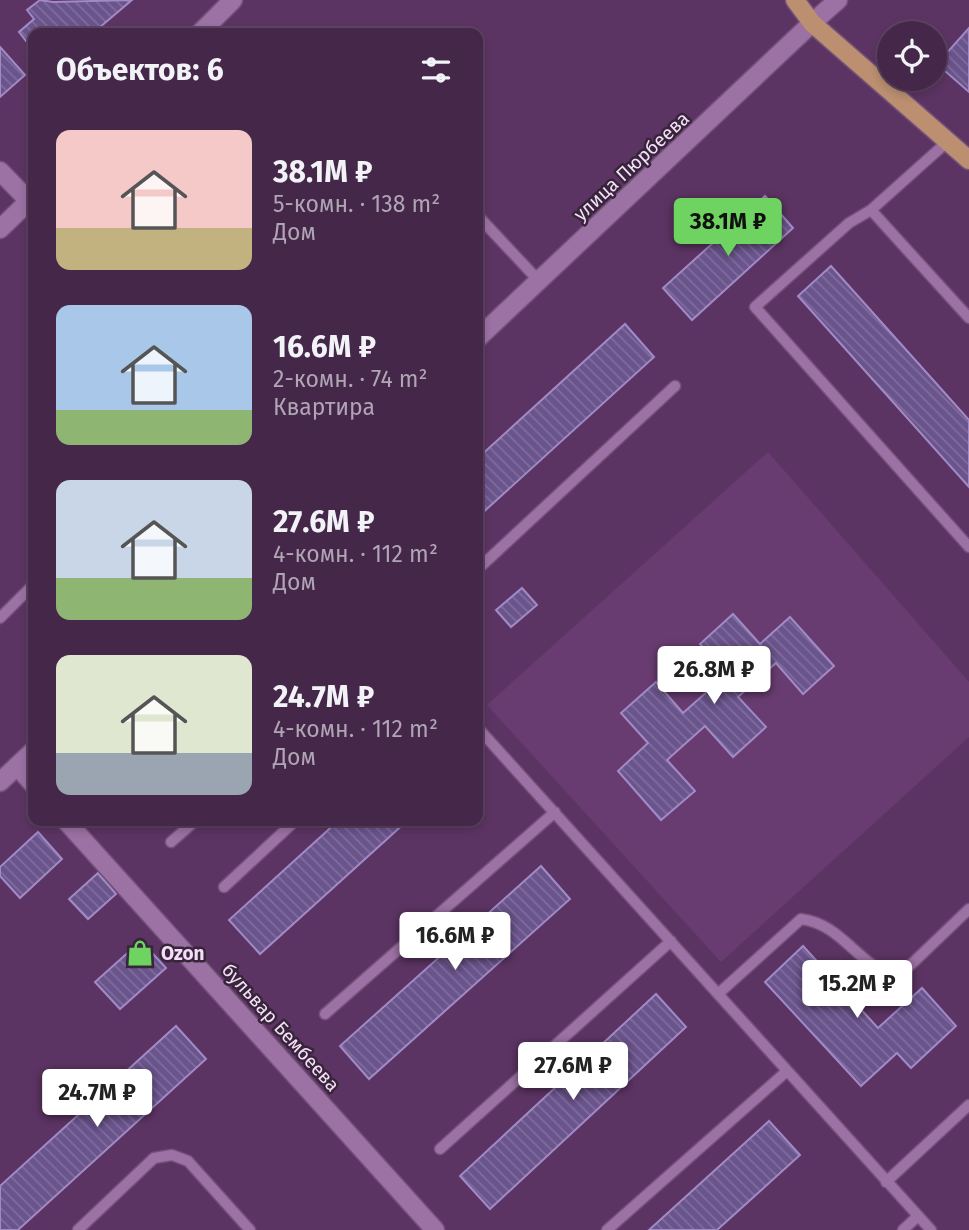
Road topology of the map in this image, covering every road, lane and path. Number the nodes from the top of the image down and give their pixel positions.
1 (233, 0) edge
2 (795, 0) edge
3 (838, 0) edge
4 (812, 23) junction
5 (205, 28) edge
6 (947, 142) junction
7 (969, 160) edge
8 (0, 171) edge
9 (28, 196) edge
10 (28, 202) edge
11 (871, 209) junction
12 (483, 221) edge
13 (0, 229) edge
14 (539, 281) junction
15 (969, 318) edge
16 (483, 333) edge
17 (676, 386) dead end
18 (969, 547) edge
19 (483, 564) edge
20 (28, 590) edge
21 (0, 618) edge
22 (483, 733) edge
23 (28, 755) edge
24 (5, 773) edge
25 (28, 782) edge
26 (555, 812) junction
27 (71, 826) edge
28 (189, 826) edge
29 (290, 826) edge
30 (171, 842) dead end
31 (224, 887) dead end
32 (969, 909) edge
33 (671, 941) junction
34 (718, 994) junction
35 (325, 1014) dead end
36 (787, 1071) junction
37 (969, 1105) edge
38 (440, 1149) dead end
39 (886, 1182) junction
40 (918, 1216) junction
41 (78, 1230) edge
42 (250, 1230) edge
43 (435, 1230) edge
44 (607, 1230) edge
45 (903, 1230) edge
46 (931, 1230) edge

1 - 5 street
2 - 4 main road
3 - 4 street, улица Пюрбеева
4 - 6 main road
4 - 14 street, улица Пюрбеева
6 - 7 main road
6 - 11 lane
8 - 9 street
10 - 13 street
11 - 15 lane
11 - 18 lane
12 - 14 lane
14 - 16 street, улица Пюрбеева
17 - 19 lane
20 - 21 lane
22 - 26 lane
23 - 24 street
24 - 25 street
26 - 33 lane
26 - 35 lane
27 - 43 street, бульвар Бембеева
28 - 30 lane
29 - 31 lane
32 - 34 lane
33 - 34 lane
33 - 38 lane
34 - 36 lane
36 - 39 lane
36 - 44 lane
37 - 39 lane
39 - 40 lane
40 - 45 lane
40 - 46 lane
41 - 42 lane

